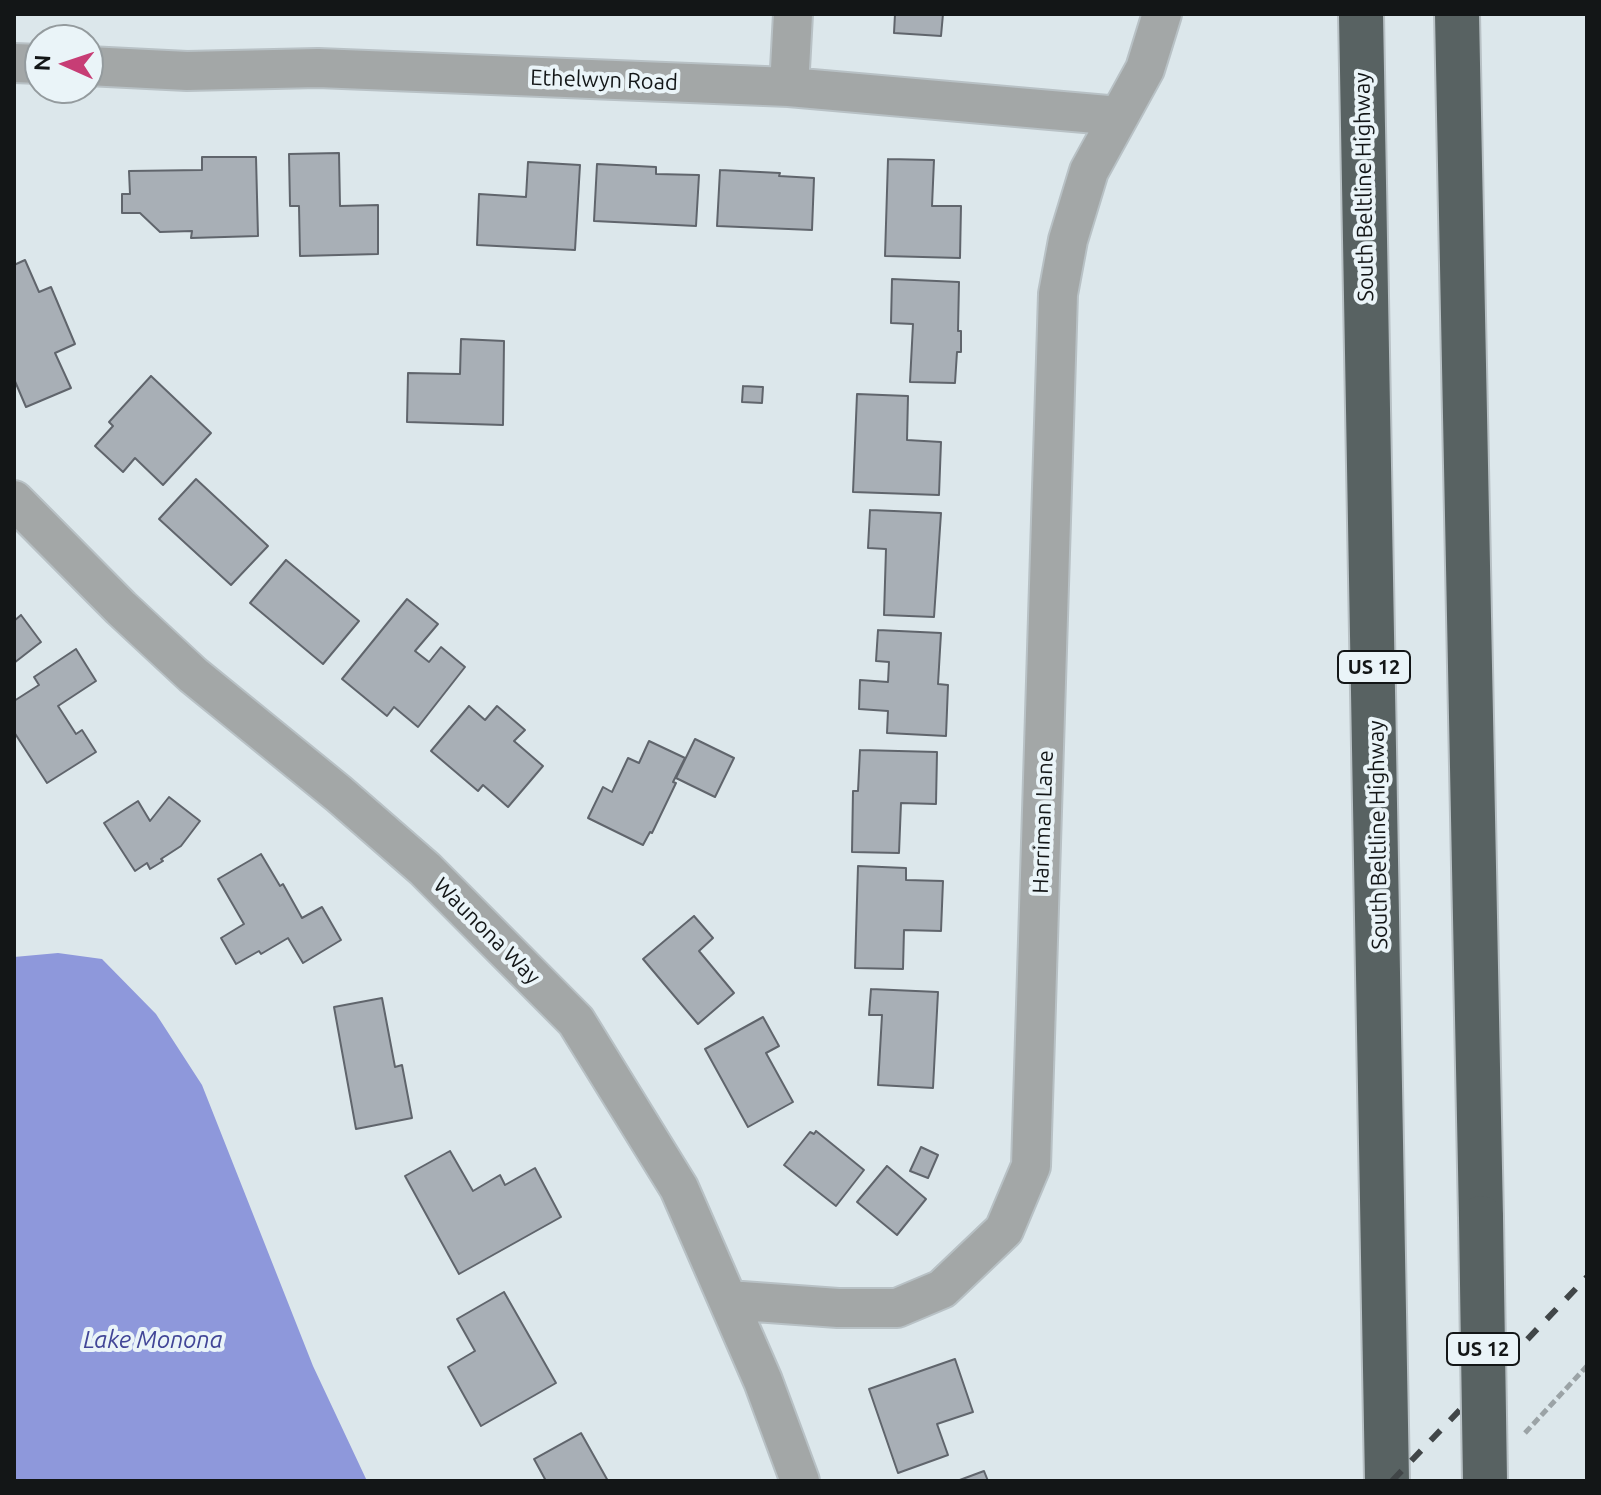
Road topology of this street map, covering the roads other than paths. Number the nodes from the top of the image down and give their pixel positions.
1 (793, 14) edge
2 (1162, 14) edge
3 (1361, 14) edge
4 (1457, 14) edge
5 (104, 67) edge
6 (789, 87) junction
7 (1119, 116) junction
8 (14, 500) edge
9 (728, 1300) junction
10 (800, 1481) edge
11 (1387, 1481) edge
12 (1485, 1481) edge

1 - 6 street
2 - 7 street, Harriman Lane
3 - 11 highway, South Beltline Highway / US 12
4 - 12 highway, US 12, bridge
5 - 6 street, Ethelwyn Road
6 - 7 street, Ethelwyn Road
7 - 9 street, Harriman Lane
8 - 9 street, Waunona Way
9 - 10 street, Waunona Way

